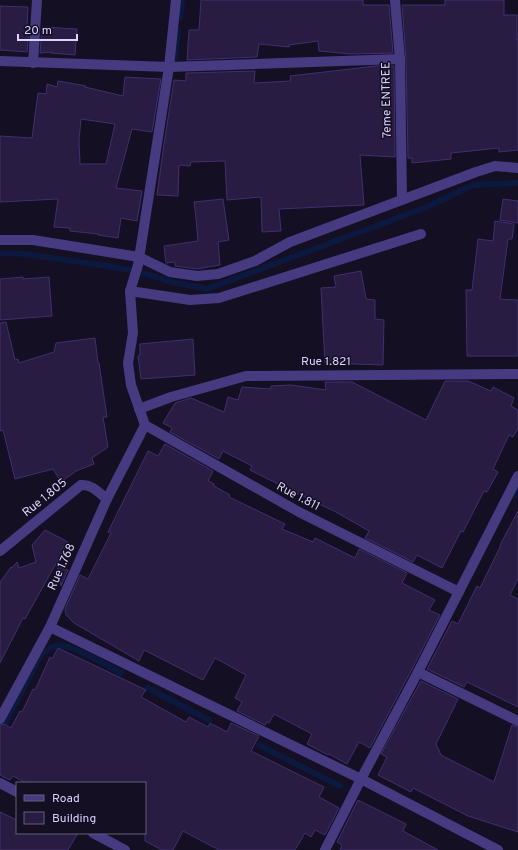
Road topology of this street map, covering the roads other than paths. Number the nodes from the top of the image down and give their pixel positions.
1 (37, 0) edge
2 (176, 0) edge
3 (395, 0) edge
4 (400, 59) junction
5 (0, 61) edge
6 (33, 63) junction
7 (169, 67) junction
8 (518, 168) edge
9 (402, 200) junction
10 (421, 234) dead end
11 (0, 240) edge
12 (139, 261) junction
13 (130, 291) junction
14 (518, 374) edge
15 (139, 409) junction
16 (145, 425) junction
17 (518, 476) edge
18 (107, 499) junction
19 (0, 550) edge
20 (459, 592) junction
21 (50, 626) junction
22 (418, 672) junction
23 (0, 718) edge
24 (518, 721) edge
25 (361, 780) junction
26 (0, 783) edge
27 (16, 791) edge
28 (95, 834) edge
29 (125, 850) edge
30 (325, 850) edge
31 (498, 850) edge

1 - 6 street
2 - 7 street
3 - 4 street, 7eme ENTREE
4 - 7 street
4 - 9 street, 7eme ENTREE
5 - 6 street
6 - 7 street
7 - 12 street
8 - 9 street
9 - 12 street
10 - 13 street
11 - 12 street
12 - 13 street
13 - 15 street
14 - 15 street, Rue 1.821
15 - 16 street
16 - 18 street, Rue 1.768
16 - 20 street, Rue 1.811
17 - 20 street
18 - 19 street, Rue 1.805
18 - 21 street, Rue 1.768
20 - 22 street
21 - 23 street, Rue 1.768
21 - 25 street
22 - 24 street
22 - 25 street
25 - 30 street
25 - 31 street
26 - 27 street
28 - 29 street

